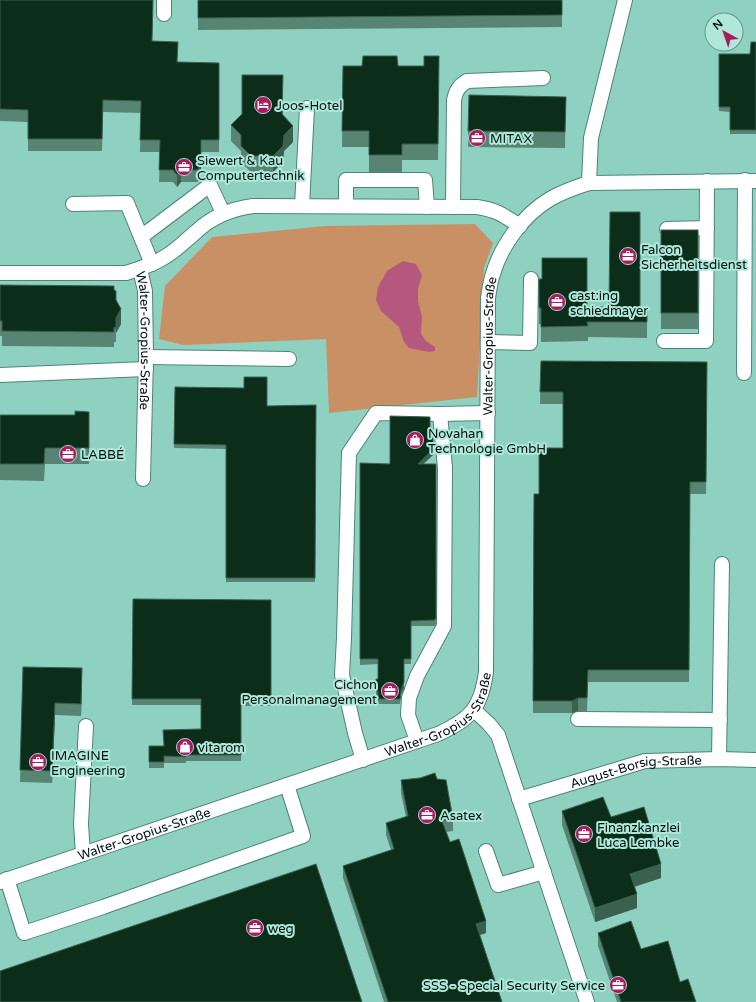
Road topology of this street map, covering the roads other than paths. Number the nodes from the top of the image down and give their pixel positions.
1 (164, 0) edge
2 (625, 0) edge
3 (164, 14) dead end
4 (543, 78) dead end
5 (307, 108) dead end
6 (751, 180) edge
7 (707, 181) junction
8 (589, 183) junction
9 (73, 204) dead end
10 (302, 206) junction
11 (346, 206) junction
12 (427, 207) junction
13 (453, 207) junction
14 (223, 214) junction
15 (520, 226) junction
16 (707, 228) junction
17 (666, 229) edge
18 (750, 234) edge
19 (141, 237) junction
20 (146, 266) junction
21 (0, 273) edge
22 (531, 279) dead end
23 (664, 341) dead end
24 (488, 342) junction
25 (289, 359) dead end
26 (146, 363) junction
27 (744, 373) dead end
28 (0, 375) edge
29 (488, 413) junction
30 (440, 414) junction
31 (143, 479) dead end
32 (722, 564) dead end
33 (474, 710) junction
34 (578, 719) dead end
35 (720, 720) junction
36 (86, 726) dead end
37 (417, 741) junction
38 (719, 759) junction
39 (363, 760) junction
40 (756, 760) edge
41 (287, 785) junction
42 (519, 799) junction
43 (486, 851) dead end
44 (83, 854) junction
45 (544, 872) junction
46 (3, 880) edge
47 (586, 1002) edge

1 - 3 street
2 - 8 street
4 - 13 street
5 - 10 street
6 - 7 street, Walter-Gropius-Straße
6 - 18 street
7 - 8 street, Walter-Gropius-Straße
7 - 16 street
8 - 15 street, Walter-Gropius-Straße
9 - 19 street
10 - 11 street, Walter-Gropius-Straße
10 - 14 street, Walter-Gropius-Straße
11 - 12 street, Walter-Gropius-Straße
11 - 12 street
12 - 13 street, Walter-Gropius-Straße
13 - 15 street, Walter-Gropius-Straße
14 - 19 street
14 - 20 street, Walter-Gropius-Straße
15 - 24 street, Walter-Gropius-Straße
16 - 17 street
16 - 23 street
18 - 27 street
19 - 20 street
20 - 21 street
20 - 26 street, Walter-Gropius-Straße
22 - 24 street
24 - 29 street, Walter-Gropius-Straße
25 - 26 street
26 - 28 street
26 - 31 street, Walter-Gropius-Straße
29 - 30 street
29 - 33 street, Walter-Gropius-Straße
30 - 37 street
30 - 39 street
32 - 35 street
33 - 37 street, Walter-Gropius-Straße
33 - 42 street
34 - 35 street
35 - 38 street
36 - 44 street
37 - 39 street, Walter-Gropius-Straße
38 - 40 street, August-Borsig-Straße
38 - 42 street, August-Borsig-Straße
39 - 41 street, Walter-Gropius-Straße
41 - 44 street, Walter-Gropius-Straße
41 - 46 street
42 - 45 street
43 - 45 street
44 - 46 street, Walter-Gropius-Straße
45 - 47 street

